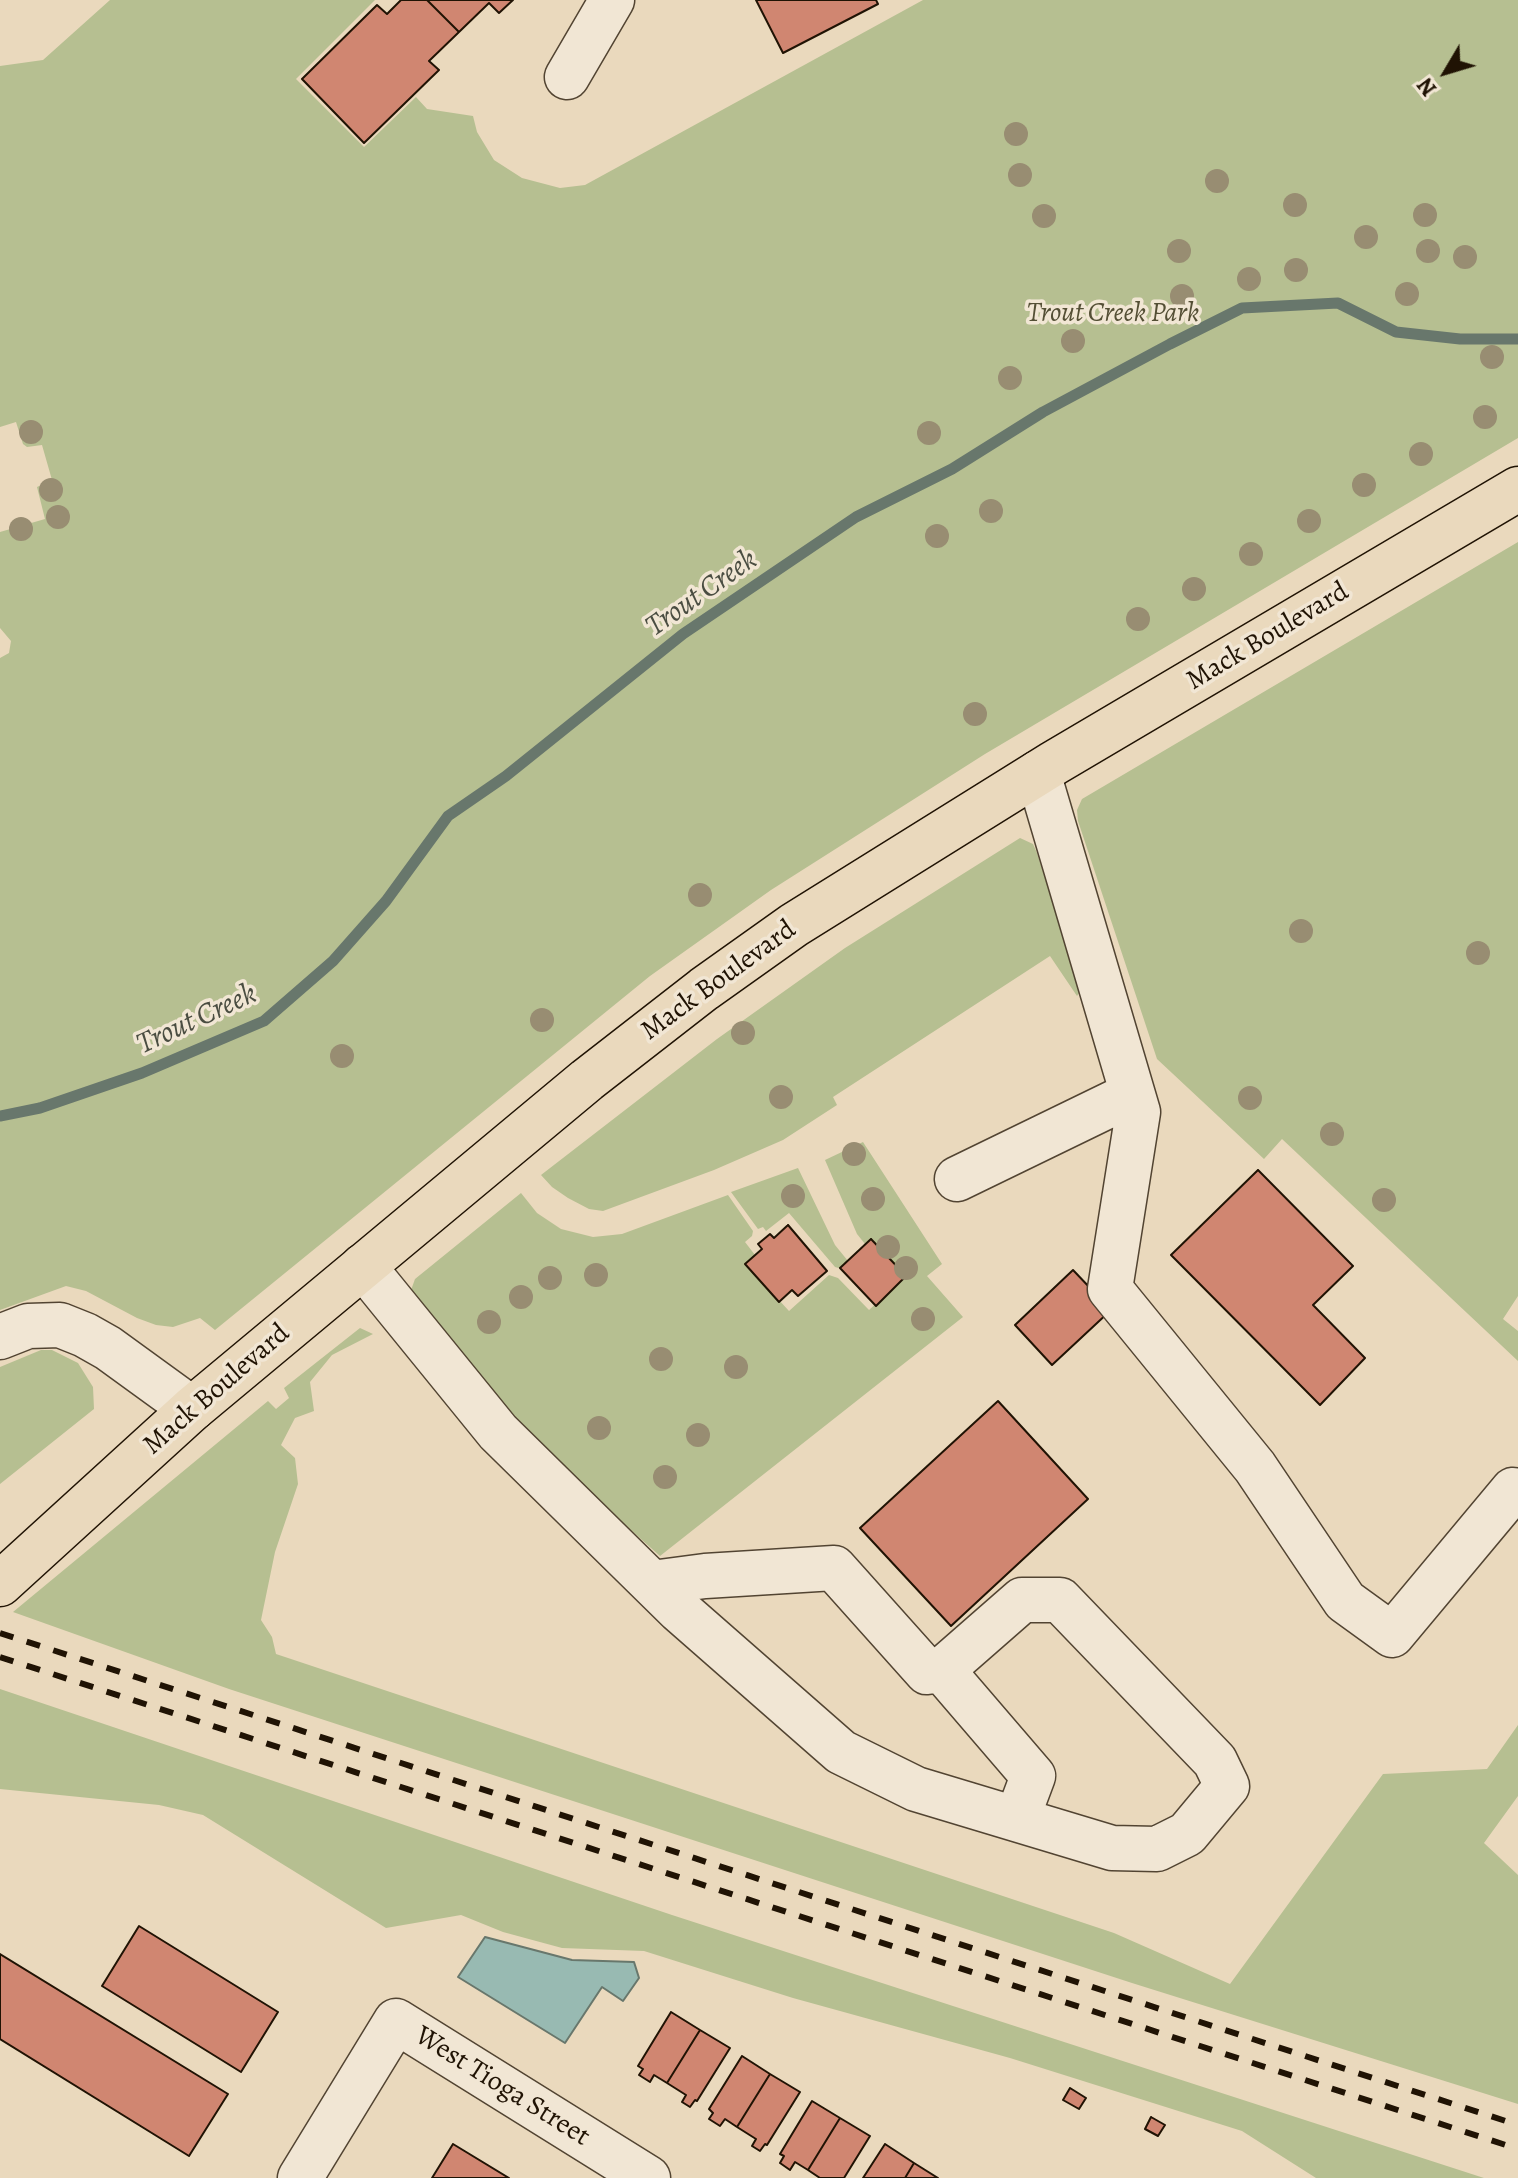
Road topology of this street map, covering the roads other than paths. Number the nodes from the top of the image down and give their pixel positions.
1 (612, 0) edge
2 (567, 77) dead end
3 (1518, 489) edge
4 (1038, 773) junction
5 (1132, 1094) junction
6 (957, 1179) dead end
7 (363, 1266) junction
8 (0, 1337) edge
9 (192, 1409) junction
10 (1513, 1490) dead end
11 (652, 1583) junction
12 (0, 1584) edge
13 (942, 1670) junction
14 (1017, 1819) junction
15 (300, 2178) edge
16 (648, 2178) edge

1 - 2 street
3 - 4 main road, Mack Boulevard
4 - 5 street
4 - 7 main road, Mack Boulevard
5 - 6 street
5 - 10 street
7 - 9 main road, Mack Boulevard
7 - 11 street
8 - 9 street
9 - 12 main road, Mack Boulevard
11 - 13 street
11 - 14 street
13 - 14 street
13 - 14 street
15 - 16 street, West Tioga Street

